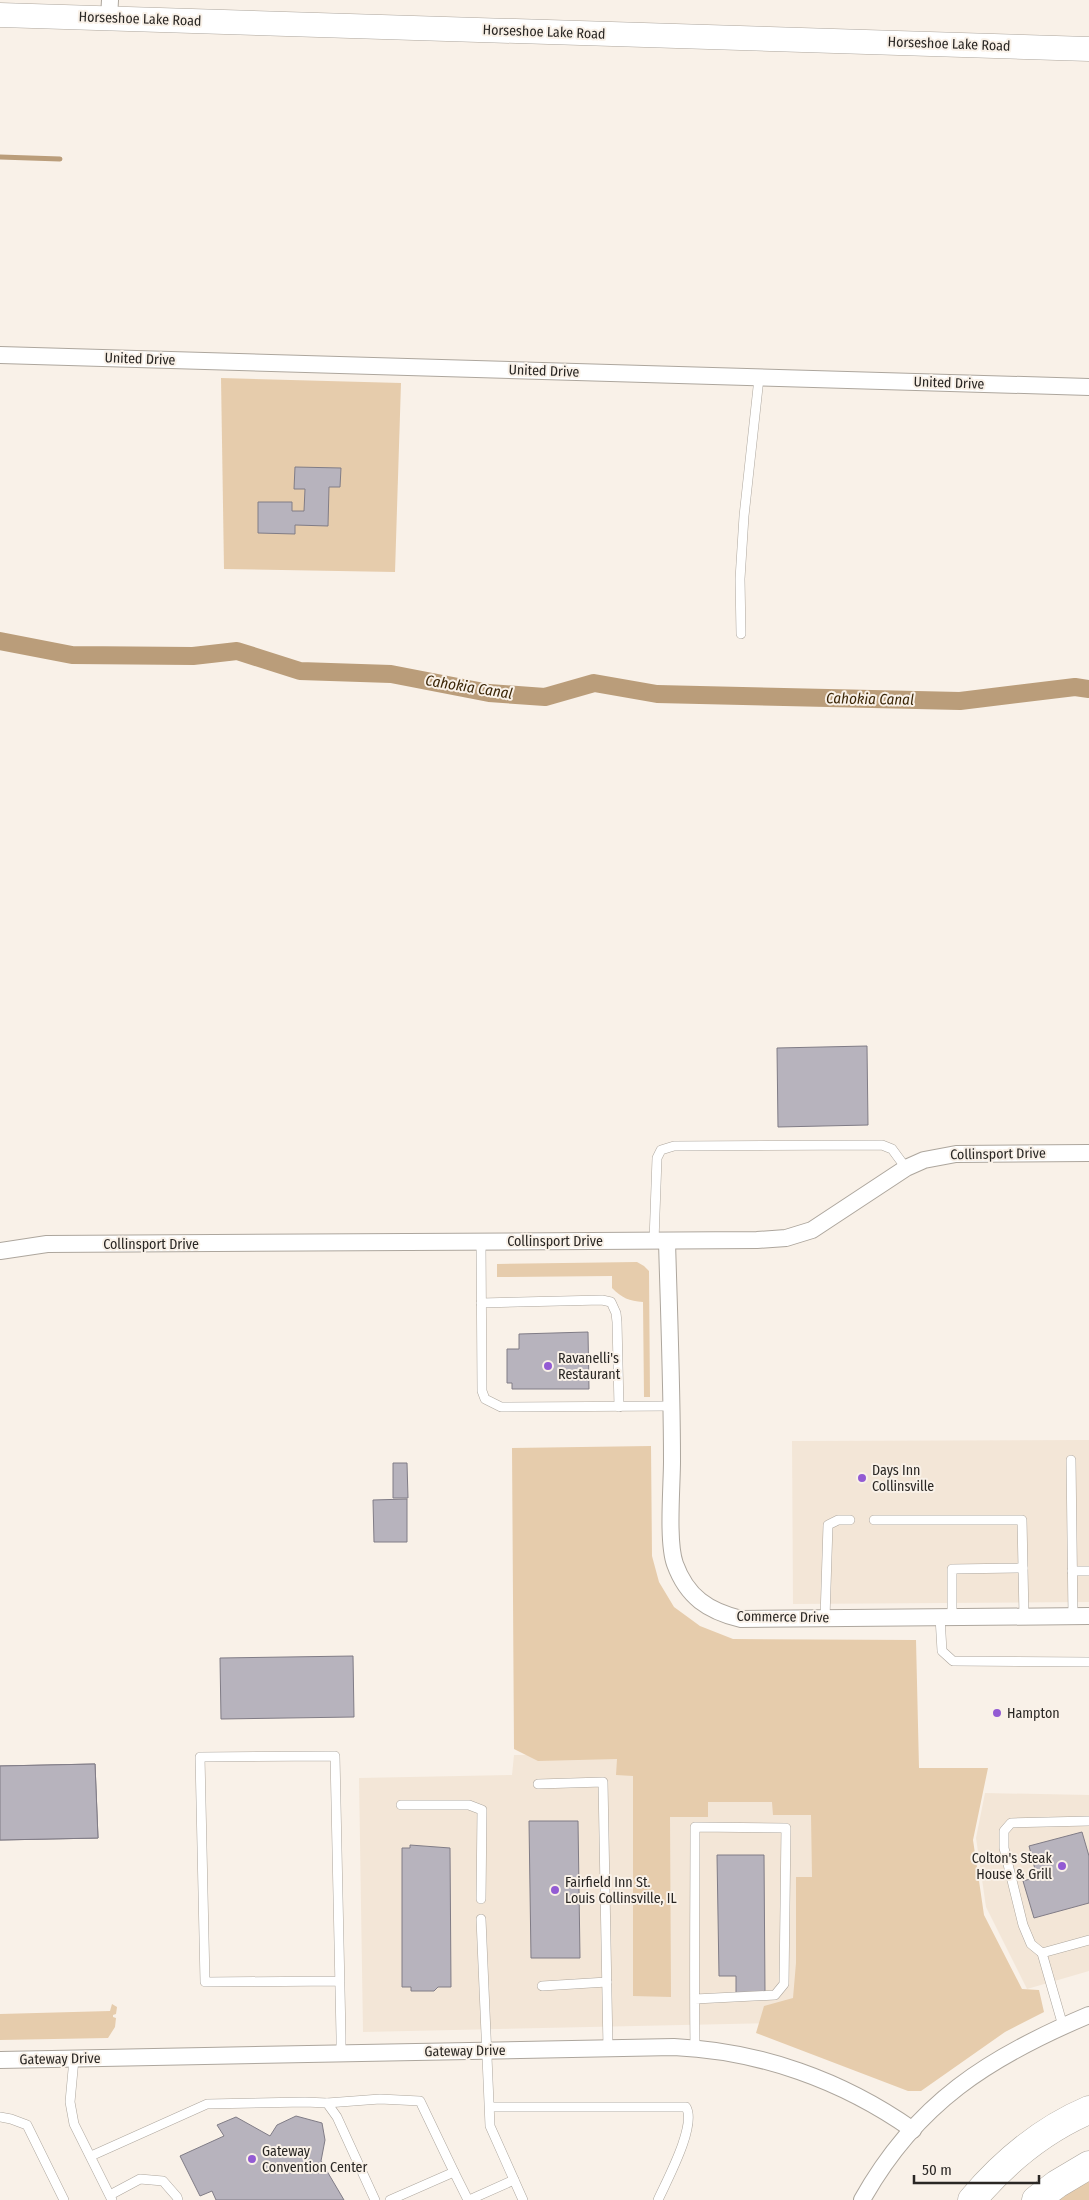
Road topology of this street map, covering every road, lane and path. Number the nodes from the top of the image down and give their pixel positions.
1 (110, 9) edge
2 (0, 15) edge
3 (1089, 49) edge
4 (0, 355) edge
5 (760, 378) junction
6 (1089, 387) edge
7 (741, 634) dead end
8 (1089, 1153) edge
9 (906, 1168) junction
10 (660, 1240) junction
11 (481, 1242) junction
12 (0, 1251) edge
13 (482, 1302) junction
14 (672, 1406) junction
15 (620, 1407) junction
16 (1071, 1460) dead end
17 (850, 1520) dead end
18 (874, 1520) dead end
19 (1023, 1568) junction
20 (1072, 1571) junction
21 (1089, 1571) edge
22 (1081, 1616) edge
23 (946, 1617) junction
24 (1024, 1617) junction
25 (825, 1618) junction
26 (1089, 1662) edge
27 (538, 1784) dead end
28 (401, 1805) dead end
29 (1089, 1821) edge
30 (481, 1899) dead end
31 (481, 1919) dead end
32 (1089, 1940) edge
33 (1042, 1953) junction
34 (340, 1981) junction
35 (607, 1982) junction
36 (542, 1986) dead end
37 (695, 1999) junction
38 (1089, 2015) edge
39 (1064, 2026) junction
40 (695, 2048) junction
41 (608, 2049) junction
42 (488, 2051) junction
43 (341, 2054) junction
44 (74, 2059) junction
45 (0, 2060) edge
46 (327, 2103) junction
47 (490, 2107) junction
48 (1089, 2110) edge
49 (0, 2117) edge
50 (912, 2130) junction
51 (90, 2156) junction
52 (1089, 2165) edge
53 (454, 2172) junction
54 (514, 2180) junction
55 (111, 2198) edge
56 (64, 2200) edge
57 (178, 2200) edge
58 (375, 2200) edge
59 (390, 2200) edge
60 (469, 2200) edge
61 (523, 2200) edge
62 (658, 2200) edge
63 (862, 2200) edge
64 (972, 2200) edge
65 (1036, 2200) edge

1 - 2 main road, Horseshoe Lake Road
1 - 3 main road, Horseshoe Lake Road
4 - 5 street, United Drive
5 - 6 street, United Drive
5 - 7 lane
8 - 9 street, Collinsport Drive
9 - 10 street, Collinsport Drive
9 - 10 lane
10 - 11 street, Collinsport Drive
10 - 14 street, Commerce Drive
11 - 12 street, Collinsport Drive
11 - 13 lane
13 - 15 lane
13 - 15 lane
14 - 15 lane
14 - 25 street, Commerce Drive
16 - 20 lane
17 - 25 lane
18 - 19 lane
19 - 23 lane
19 - 24 lane
20 - 21 lane
20 - 22 lane
22 - 24 street, Commerce Drive
23 - 24 street, Commerce Drive
23 - 25 street, Commerce Drive
23 - 26 lane
27 - 35 lane
28 - 30 lane
29 - 33 lane
31 - 42 lane
32 - 33 lane
33 - 39 lane
34 - 34 lane
34 - 43 lane
35 - 36 lane
35 - 41 lane
37 - 37 lane
37 - 40 lane
38 - 39 street
39 - 50 street
40 - 41 street, Gateway Drive
40 - 50 street, Gateway Drive
41 - 42 street, Gateway Drive
42 - 43 street, Gateway Drive
42 - 47 lane
43 - 44 street, Gateway Drive
44 - 45 street, Gateway Drive
44 - 51 lane
46 - 51 lane
46 - 53 lane
46 - 58 lane
47 - 54 lane
47 - 62 lane
48 - 64 highway
49 - 56 lane
50 - 63 street
51 - 55 lane
52 - 65 highway
53 - 59 lane
53 - 60 lane
54 - 60 lane
54 - 61 lane
55 - 57 lane

